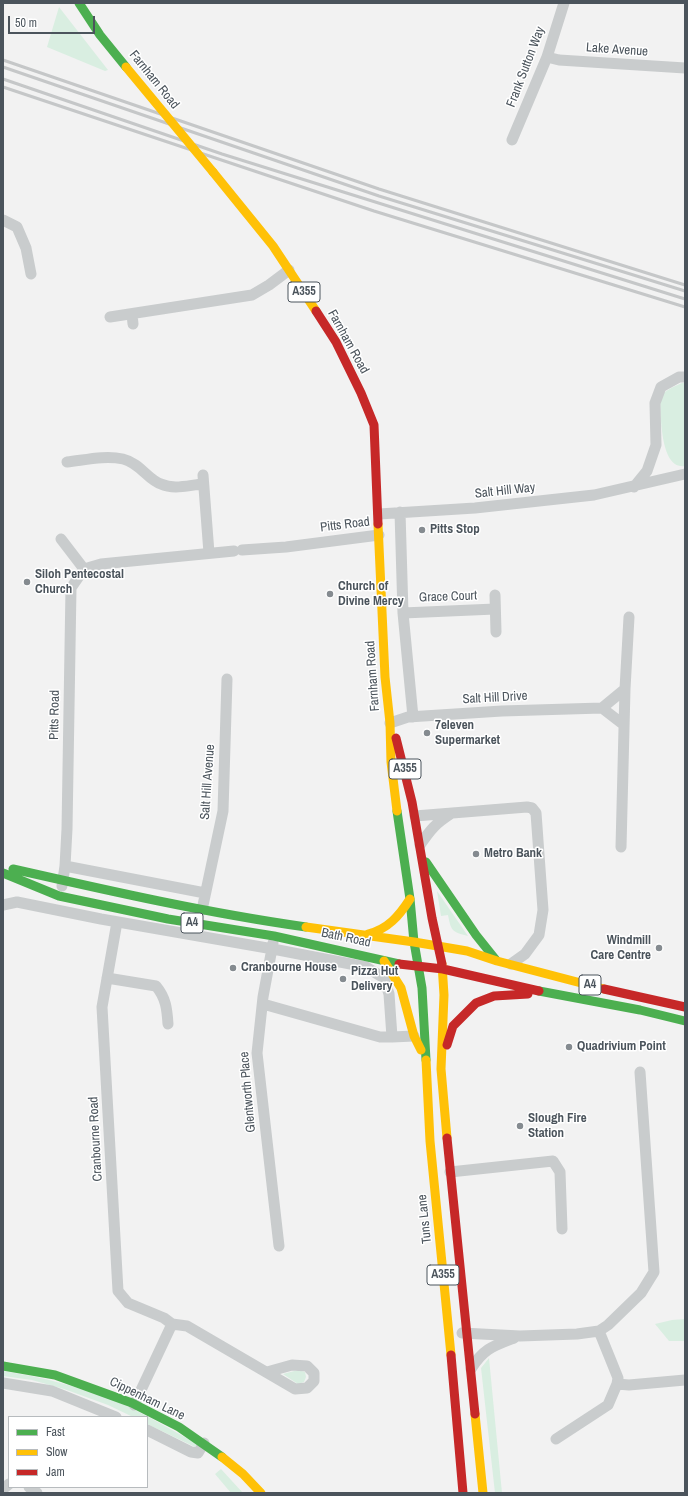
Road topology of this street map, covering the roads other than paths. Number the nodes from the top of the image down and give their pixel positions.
1 (79, 3) edge
2 (564, 3) edge
3 (548, 57) junction
4 (685, 68) edge
5 (512, 140) dead end
6 (3, 220) edge
7 (289, 270) junction
8 (31, 274) dead end
9 (110, 317) dead end
10 (685, 377) edge
11 (67, 462) dead end
12 (685, 474) edge
13 (634, 487) junction
14 (400, 512) junction
15 (379, 514) junction
16 (379, 535) junction
17 (61, 539) dead end
18 (208, 553) junction
19 (84, 569) junction
20 (495, 595) dead end
21 (495, 610) junction
22 (402, 613) junction
23 (629, 617) dead end
24 (496, 632) dead end
25 (227, 679) dead end
26 (625, 689) junction
27 (602, 708) junction
28 (413, 717) junction
29 (390, 723) junction
30 (624, 725) junction
31 (454, 812) junction
32 (415, 816) junction
33 (420, 845) junction
34 (621, 847) dead end
35 (423, 858) junction
36 (65, 866) junction
37 (3, 867) edge
38 (3, 873) edge
39 (63, 881) junction
40 (205, 893) junction
41 (59, 896) junction
42 (410, 899) junction
43 (3, 905) edge
44 (202, 910) junction
45 (117, 922) junction
46 (349, 933) junction
47 (274, 936) junction
48 (414, 942) junction
49 (438, 946) junction
50 (273, 949) junction
51 (384, 960) junction
52 (497, 960) junction
53 (511, 964) junction
54 (419, 966) junction
55 (443, 968) junction
56 (107, 978) junction
57 (553, 994) junction
58 (640, 997) junction
59 (263, 1004) junction
60 (684, 1006) edge
61 (640, 1010) junction
62 (682, 1020) edge
63 (168, 1024) dead end
64 (414, 1036) junction
65 (392, 1037) junction
66 (426, 1058) junction
67 (441, 1066) junction
68 (640, 1072) dead end
69 (450, 1172) junction
70 (562, 1229) dead end
71 (279, 1246) dead end
72 (172, 1324) junction
73 (599, 1331) junction
74 (467, 1333) junction
75 (449, 1334) junction
76 (520, 1336) junction
77 (3, 1366) edge
78 (471, 1369) junction
79 (267, 1372) dead end
80 (685, 1380) edge
81 (3, 1383) edge
82 (617, 1384) junction
83 (134, 1405) junction
84 (114, 1416) edge
85 (148, 1430) edge
86 (556, 1439) dead end
87 (204, 1443) junction
88 (261, 1493) edge
89 (463, 1493) edge
90 (483, 1493) edge

1 - 7 main road, Farnham Road / A355, bridge
2 - 3 street, Frank Sutton Way
3 - 4 street, Lake Avenue
3 - 5 street, Frank Sutton Way
6 - 8 street
7 - 9 street
7 - 15 main road, Farnham Road / A355
10 - 13 street
11 - 18 street
12 - 13 street, Salt Hill Way
13 - 14 street, Salt Hill Way
14 - 15 street, Salt Hill Way
14 - 22 street
15 - 16 main road, Farnham Road / A355
16 - 18 street, Pitts Road
16 - 29 main road, Farnham Road / A355
17 - 19 street
18 - 19 street, Pitts Road
19 - 36 street, Pitts Road
20 - 21 street, Grace Court
21 - 22 street, Grace Court
21 - 24 street, Grace Court
22 - 28 street
23 - 26 street
25 - 40 street, Salt Hill Avenue
26 - 27 street
26 - 30 street
27 - 28 street, Salt Hill Drive
27 - 30 street
28 - 29 street, Salt Hill Drive
29 - 32 main road, Farnham Road / A355
29 - 42 main road, Farnham Road / A355
30 - 34 street
31 - 32 street
31 - 33 street
31 - 53 street
32 - 33 main road, Farnham Road / A355
33 - 35 main road, Farnham Road / A355
35 - 49 main road, Farnham Road / A355
35 - 52 main road
36 - 39 street, Pitts Road
36 - 40 street
37 - 39 main road, Bath Road / A4
38 - 41 main road, Bath Road / A4
39 - 41 street, Pitts Road
39 - 44 main road, Bath Road / A4
40 - 44 street, Salt Hill Avenue
41 - 47 main road, Bath Road / A4
42 - 46 main road
42 - 48 main road, Farnham Road / A355
43 - 45 street, Bath Road
44 - 46 main road, Bath Road / A4
45 - 50 street, Bath Road
45 - 56 street, Cranbourne Road
46 - 48 main road, Bath Road / A4
47 - 50 street, Glentworth Place
47 - 51 main road, Bath Road / A4
48 - 49 main road, Bath Road / A4
48 - 54 main road, Tuns Lane / A355
49 - 52 main road, Bath Road / A4
49 - 55 main road, A355
50 - 59 street, Glentworth Place
50 - 65 street, Bath Road
51 - 54 main road, Bath Road / A4
51 - 64 main road
52 - 53 main road, Bath Road / A4
53 - 58 main road, Bath Road / A4
54 - 55 main road, Bath Road / A4
54 - 66 main road, Tuns Lane / A355
55 - 57 main road, Bath Road / A4
55 - 67 main road, A355
56 - 63 street
56 - 72 street, Cranbourne Road
57 - 61 main road, Bath Road / A4
57 - 67 main road
58 - 60 main road, Bath Road / A4
58 - 61 main road
59 - 65 street
59 - 71 street, Glentworth Place
60 - 62 main road
61 - 62 main road, Bath Road / A4
64 - 65 street
64 - 66 main road
66 - 75 main road, Tuns Lane / A355
67 - 69 main road, A355
68 - 73 street
69 - 70 street
69 - 74 main road, A355
72 - 79 street, Cranbourne Road
72 - 83 street
73 - 76 street
73 - 82 street
74 - 75 street
74 - 76 street
74 - 78 main road, A355
75 - 89 main road, Tuns Lane / A355
76 - 78 street
77 - 83 main road, Cippenham Lane
78 - 90 main road, A355
80 - 82 street
81 - 84 street
82 - 86 street
83 - 87 main road, Cippenham Lane
85 - 87 street
87 - 88 main road, Cippenham Lane

